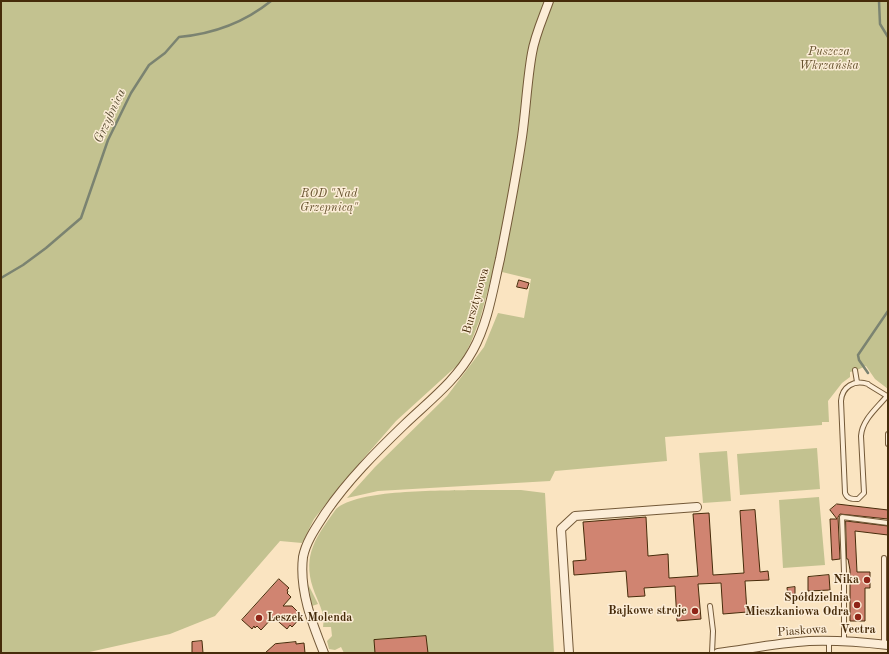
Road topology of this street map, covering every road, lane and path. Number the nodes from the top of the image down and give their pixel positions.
1 (549, 1) edge
2 (855, 370) dead end
3 (857, 382) junction
4 (888, 397) edge
5 (888, 434) edge
6 (888, 444) edge
7 (697, 507) dead end
8 (888, 523) edge
9 (884, 558) dead end
10 (710, 606) dead end
11 (829, 640) junction
12 (844, 641) junction
13 (886, 645) edge
14 (324, 653) edge
15 (569, 653) edge
16 (712, 653) edge
17 (718, 653) edge
18 (829, 653) edge

1 - 14 street, Bursztynowa
2 - 3 lane
3 - 4 lane
3 - 4 lane
5 - 6 lane
7 - 15 street
8 - 12 lane
9 - 13 lane
10 - 16 lane
11 - 12 street, Piaskowa
11 - 17 street, Piaskowa
11 - 18 lane
12 - 13 street, Piaskowa

